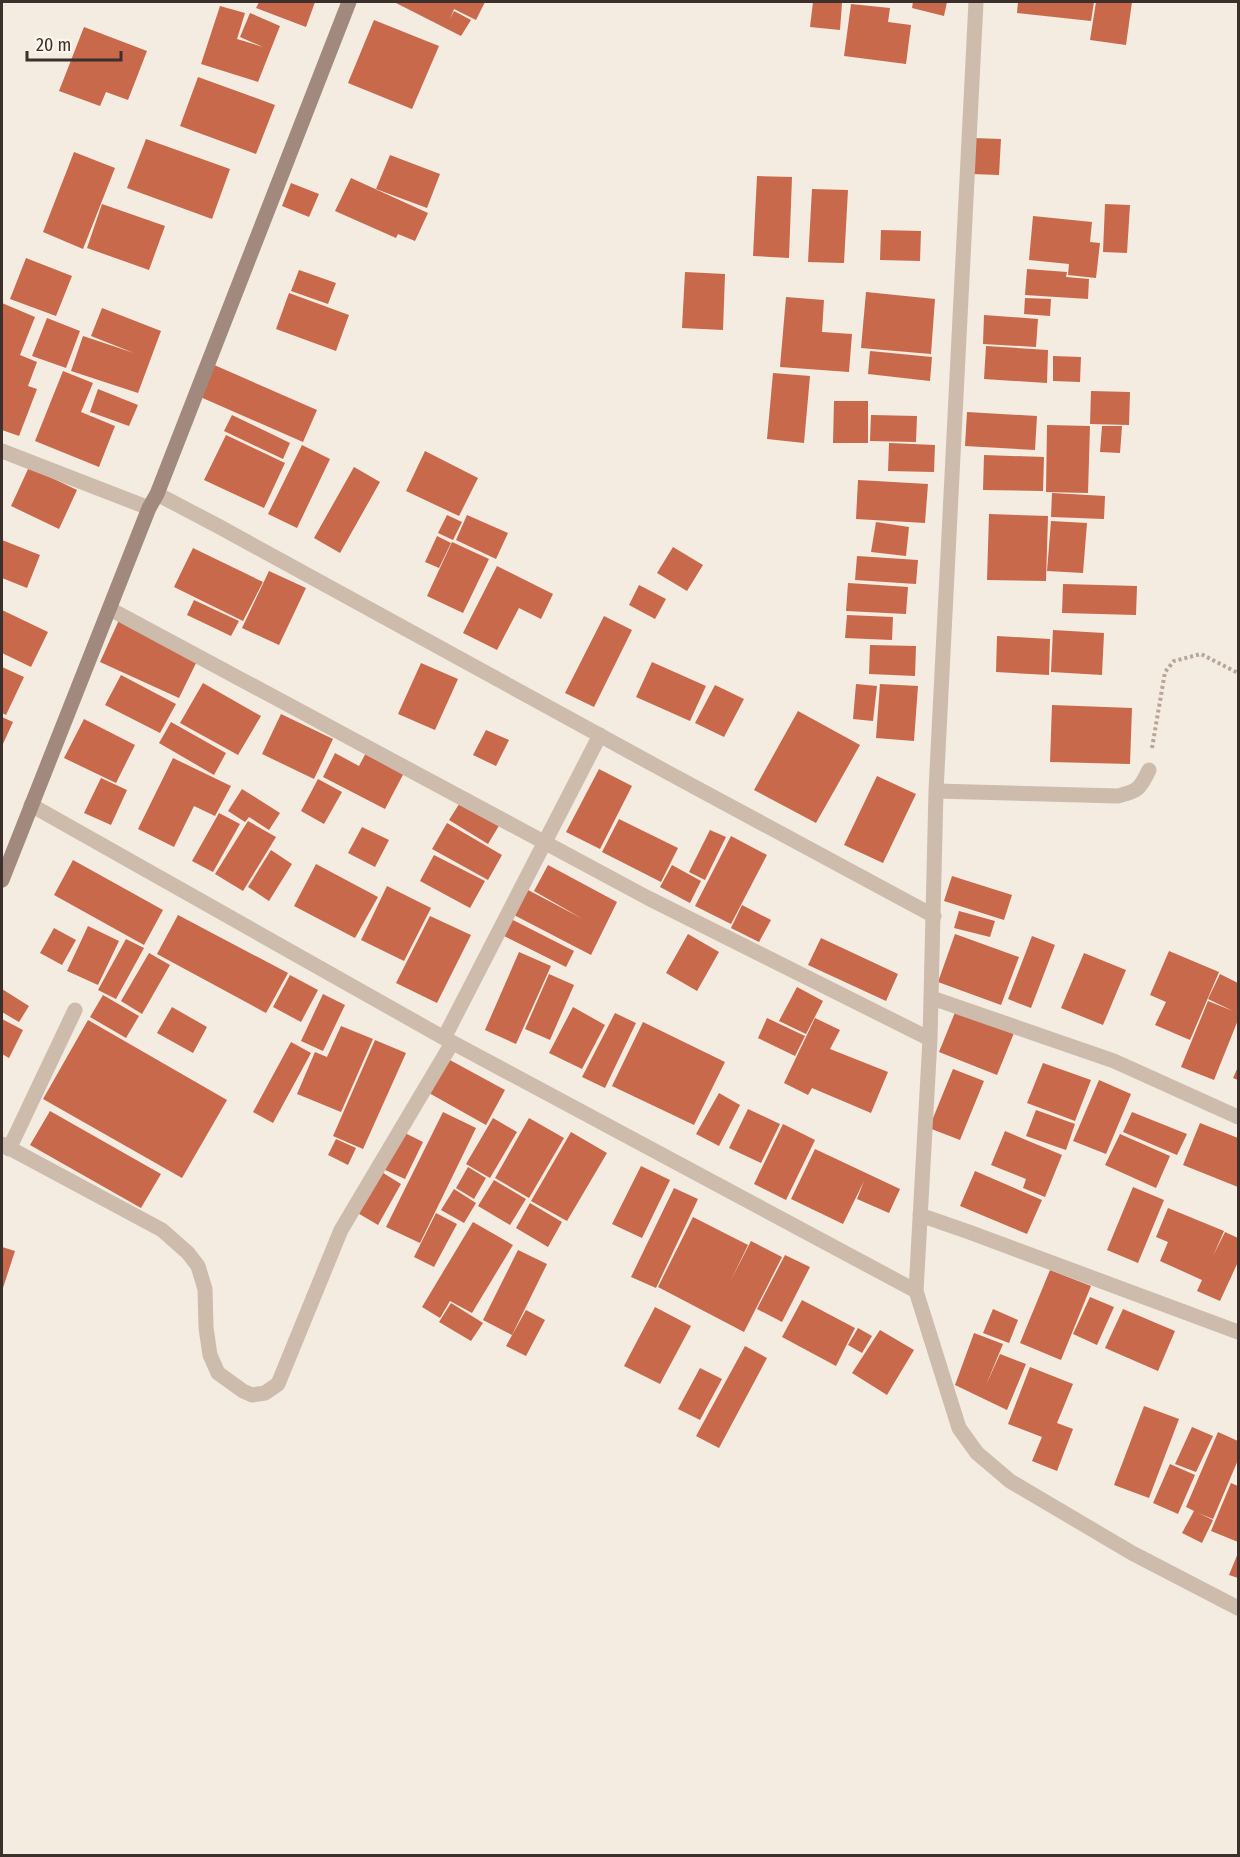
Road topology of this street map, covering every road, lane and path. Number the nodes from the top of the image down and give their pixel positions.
1 (349, 2) edge
2 (976, 2) edge
3 (2, 451) edge
4 (157, 494) junction
5 (149, 508) junction
6 (110, 609) junction
7 (1239, 673) edge
8 (600, 735) junction
9 (1149, 770) joint
10 (936, 791) junction
11 (31, 805) junction
12 (544, 842) junction
13 (2, 880) edge
14 (934, 916) junction
15 (932, 998) junction
16 (75, 1010) dead end
17 (930, 1039) junction
18 (448, 1040) junction
19 (1239, 1117) edge
20 (5, 1147) edge
21 (920, 1215) junction
22 (916, 1291) junction
23 (1239, 1332) edge
24 (1239, 1608) edge

1 - 4 street
2 - 10 street
3 - 5 street
4 - 5 street
4 - 8 street
5 - 6 street
6 - 11 street
6 - 12 street
7 - 9 path
8 - 12 street
8 - 14 street
9 - 10 street
10 - 14 street
11 - 13 street
11 - 18 street
12 - 17 street
12 - 18 street
14 - 15 street
15 - 17 street
15 - 19 street
16 - 20 street
17 - 21 street
18 - 20 street
18 - 22 street
21 - 22 street
21 - 23 street
22 - 24 street

